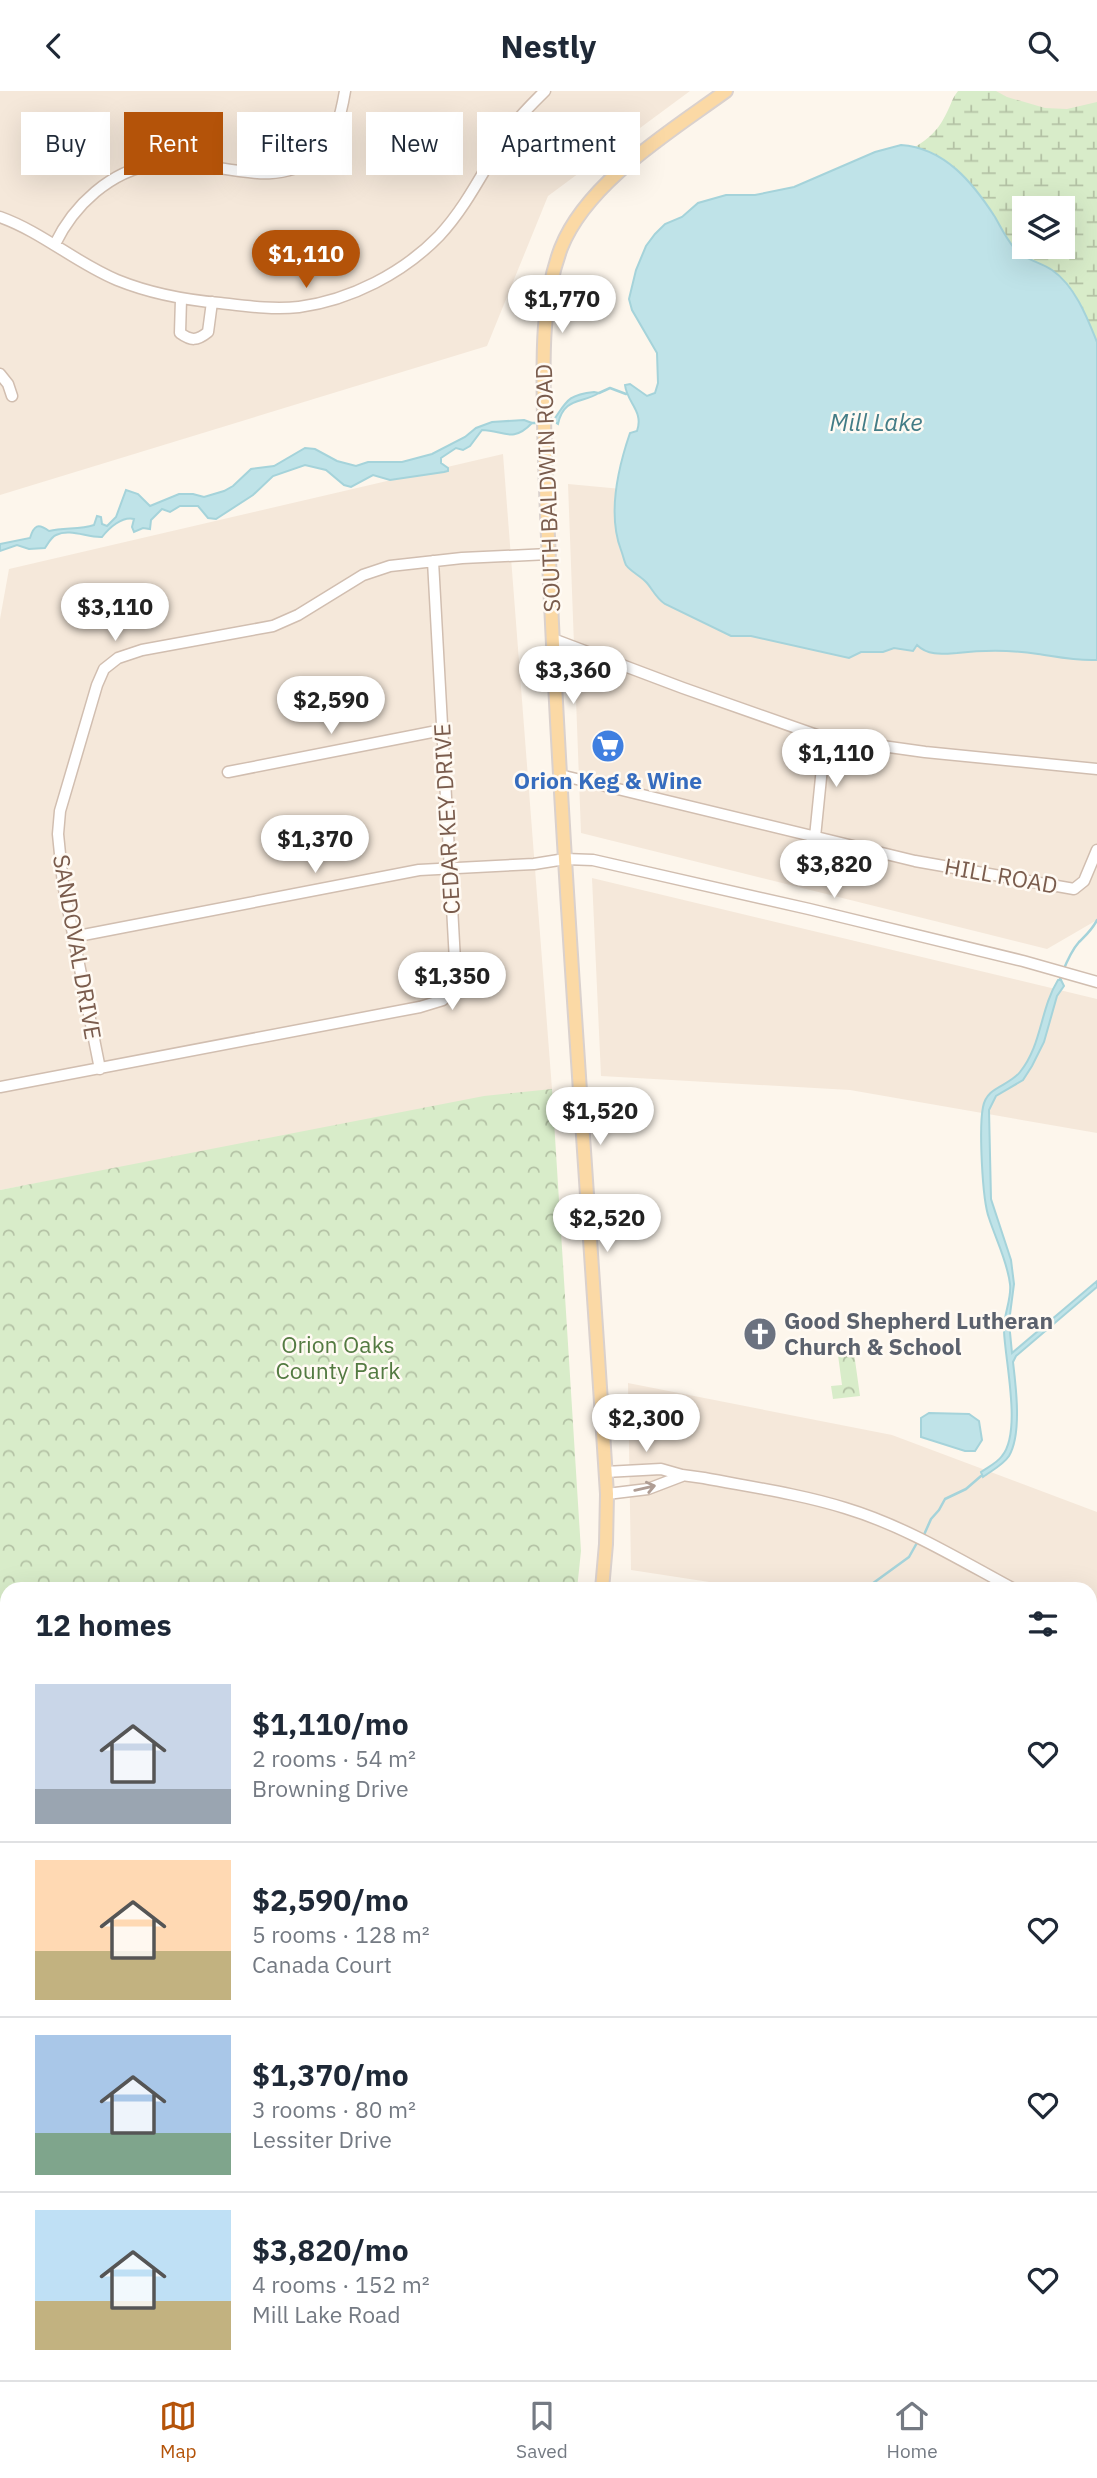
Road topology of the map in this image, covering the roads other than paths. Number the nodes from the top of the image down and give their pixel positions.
1 (345, 91) edge
2 (545, 91) edge
3 (726, 91) edge
4 (0, 217) edge
5 (55, 244) junction
6 (181, 299) junction
7 (212, 302) junction
8 (0, 374) edge
9 (12, 396) dead end
10 (549, 554) junction
11 (433, 561) junction
12 (553, 639) junction
13 (442, 730) junction
14 (825, 738) junction
15 (1097, 769) edge
16 (228, 772) dead end
17 (561, 775) junction
18 (815, 837) junction
19 (1097, 850) edge
20 (565, 859) junction
21 (449, 868) junction
22 (73, 937) junction
23 (1097, 982) edge
24 (100, 1069) junction
25 (0, 1087) edge
26 (605, 1472) junction
27 (682, 1475) junction
28 (607, 1494) junction
29 (603, 1582) edge
30 (1001, 1582) edge

1 - 5 street
2 - 7 street
3 - 10 main road, SOUTH BALDWIN ROAD
4 - 5 street
5 - 6 street
6 - 7 street
6 - 7 street
8 - 9 street
10 - 11 street, SANDOVAL DRIVE
10 - 12 main road, SOUTH BALDWIN ROAD
11 - 13 street, CEDAR KEY DRIVE
11 - 22 street, SANDOVAL DRIVE
12 - 14 street
12 - 17 main road, SOUTH BALDWIN ROAD
13 - 16 street
13 - 21 street, CEDAR KEY DRIVE
14 - 15 street
14 - 18 street
17 - 18 street, HILL ROAD
17 - 20 main road, SOUTH BALDWIN ROAD
18 - 19 street, HILL ROAD
20 - 21 street
20 - 23 street
20 - 26 main road, SOUTH BALDWIN ROAD
21 - 22 street
21 - 24 street, CEDAR KEY DRIVE
22 - 24 street, SANDOVAL DRIVE
24 - 25 street, CEDAR KEY DRIVE
26 - 27 street
26 - 28 main road, SOUTH BALDWIN ROAD
28 -> 27 street
27 - 30 street
28 - 29 main road, SOUTH BALDWIN ROAD

